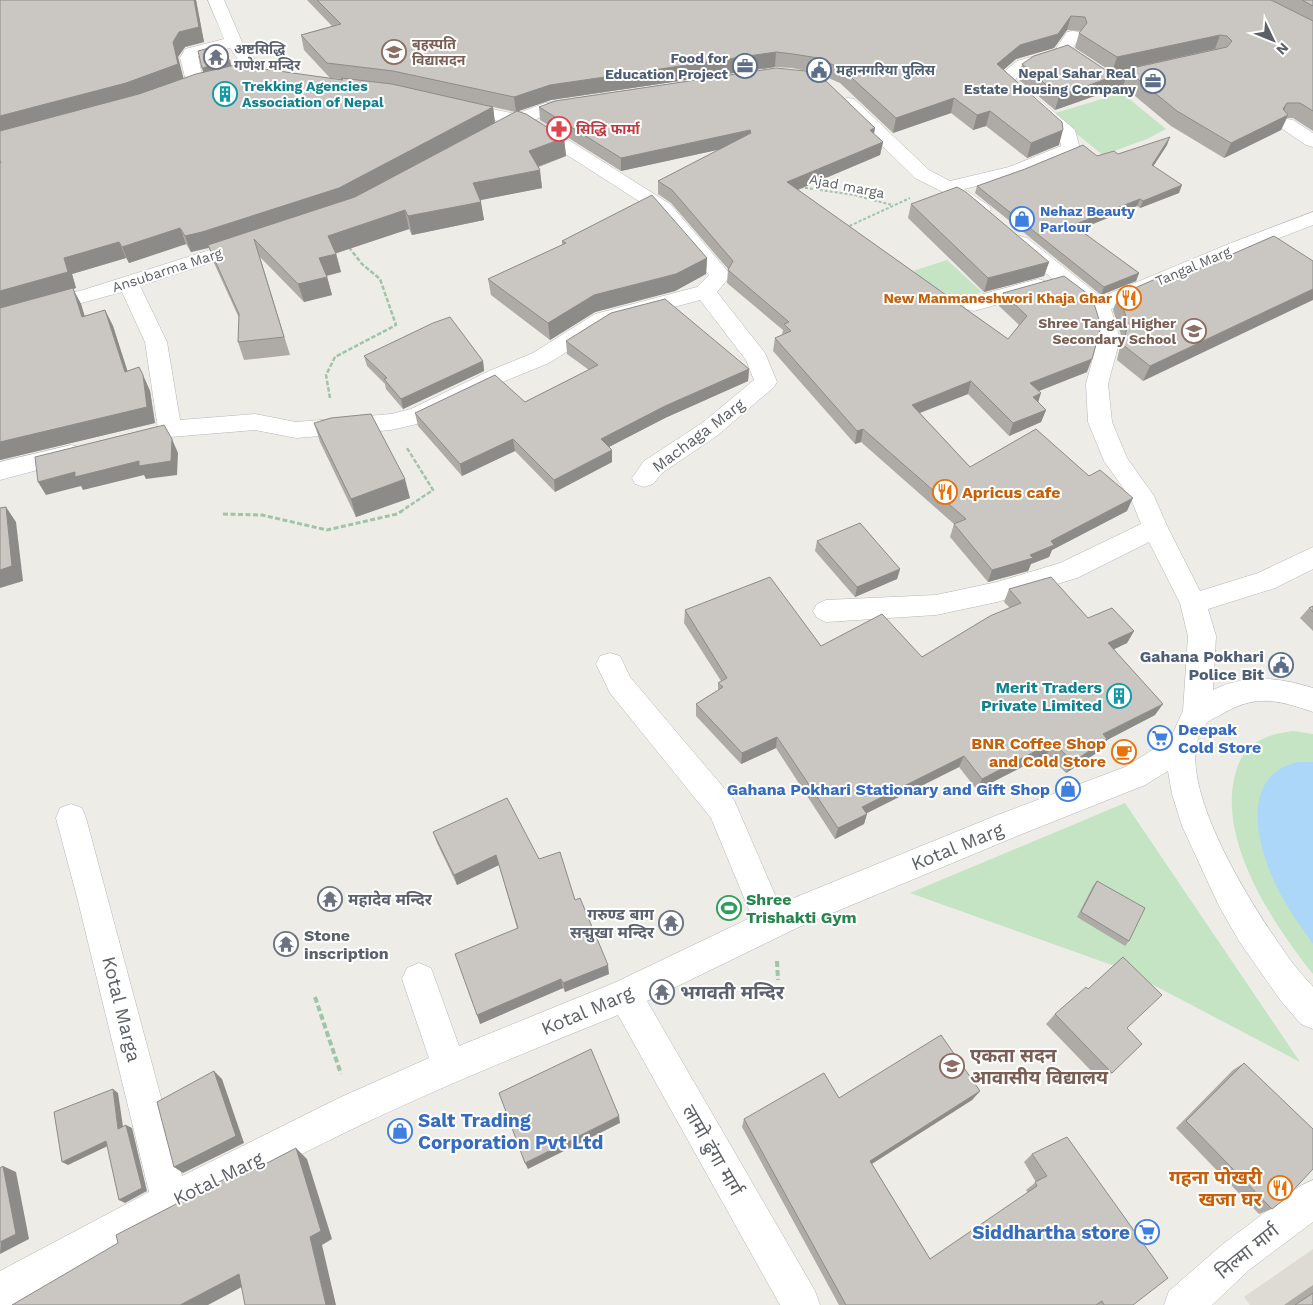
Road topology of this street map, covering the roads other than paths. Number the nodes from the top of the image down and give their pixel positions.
1 (216, 0) edge
2 (234, 42) junction
3 (1073, 50) edge
4 (308, 81) edge
5 (833, 89) edge
6 (155, 99) edge
7 (598, 101) edge
8 (442, 103) edge
9 (517, 120) junction
10 (1287, 124) edge
11 (494, 133) edge
12 (1313, 141) edge
13 (948, 187) junction
14 (1313, 218) edge
15 (269, 237) edge
16 (1063, 278) junction
17 (128, 284) junction
18 (705, 292) junction
19 (974, 304) dead end
20 (1099, 306) junction
21 (0, 318) edge
22 (90, 448) edge
23 (0, 471) edge
24 (644, 478) dead end
25 (1155, 528) junction
26 (1313, 557) edge
27 (1193, 602) junction
28 (826, 611) dead end
29 (610, 664) dead end
30 (1313, 700) edge
31 (1196, 715) junction
32 (1181, 747) junction
33 (71, 818) dead end
34 (771, 924) junction
35 (419, 979) dead end
36 (625, 995) junction
37 (1313, 1012) edge
38 (450, 1067) junction
39 (1313, 1200) edge
40 (170, 1201) junction
41 (0, 1292) edge
42 (801, 1305) edge
43 (1183, 1305) edge

1 - 2 street
2 - 4 street
2 - 6 street
3 - 13 street
5 - 13 street
7 - 9 street
8 - 9 street
9 - 11 street
9 - 18 street
10 - 12 street
13 - 16 street
14 - 20 street, Tangal Marg
15 - 17 street, Ansubarma Marg
16 - 19 street
16 - 20 street
17 - 18 street
17 - 21 street, Ansubarma Marg
18 - 24 street, Machaga Marg
20 - 25 street
22 - 23 street
25 - 27 street
25 - 28 street
26 - 27 street
27 - 31 street
29 - 34 street
30 - 31 street
31 - 32 street
32 - 34 street, Kotal Marg
32 - 37 street
33 - 40 street, Kotal Marga
34 - 36 street, Kotal Marg
35 - 38 street
36 - 38 street, Kotal Marg
36 - 42 street, लामो ढुंगा मार्ग
38 - 40 street, Kotal Marg
39 - 43 street, निल्मा मार्ग
40 - 41 street, Kotal Marg

